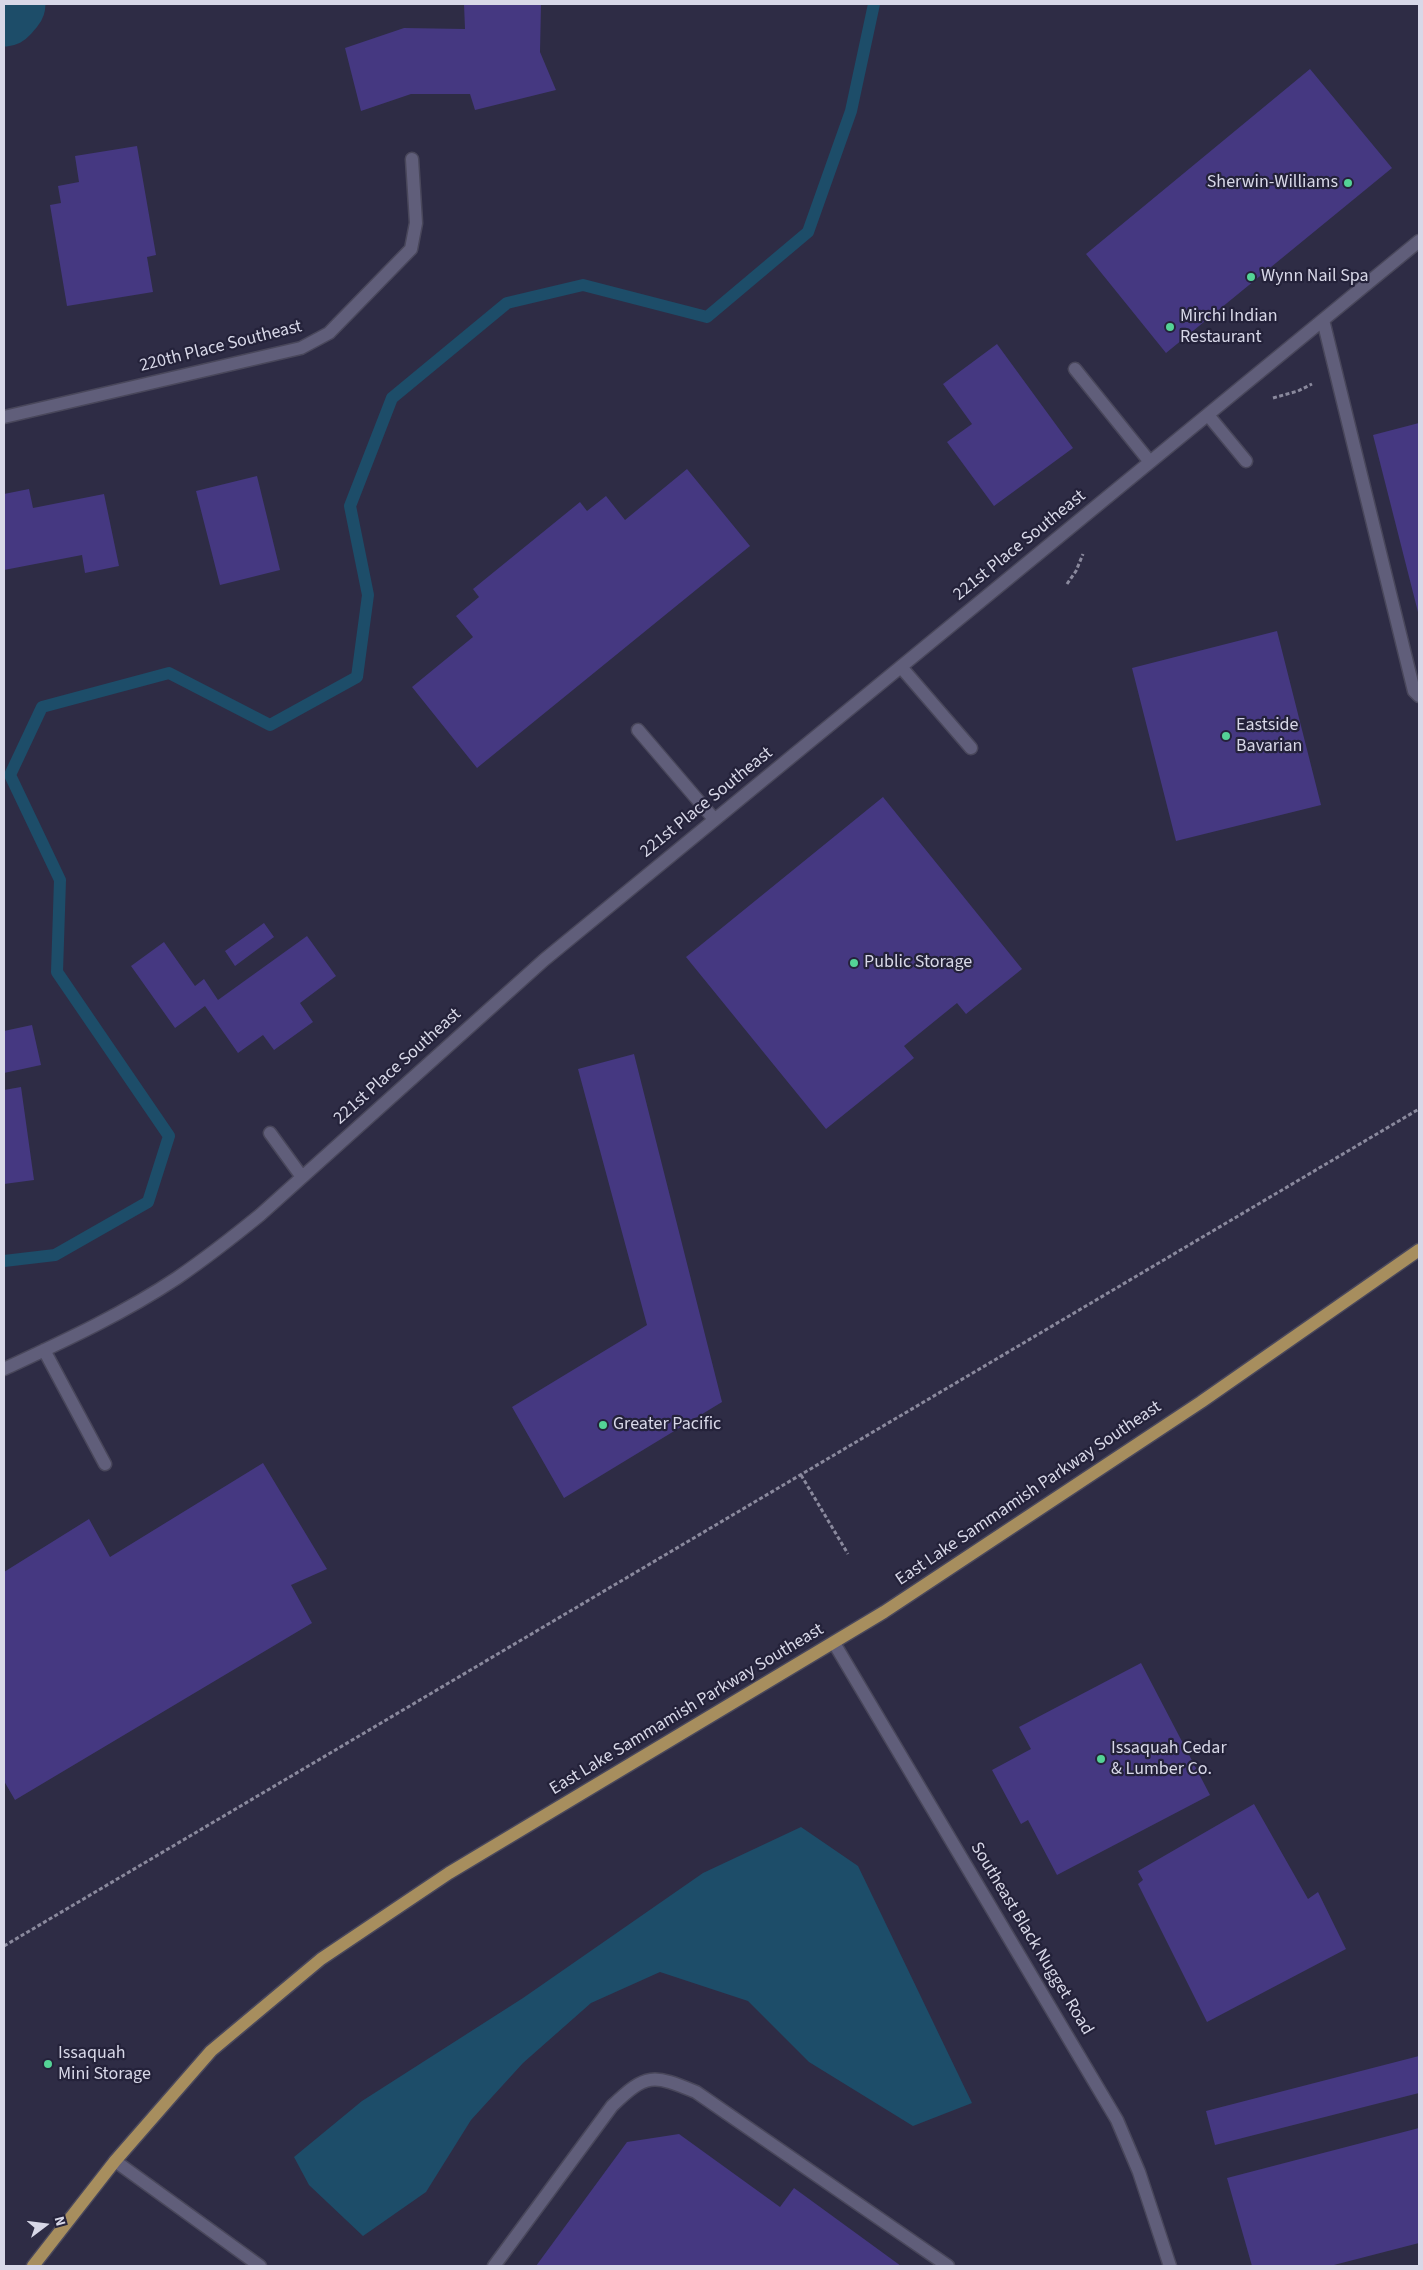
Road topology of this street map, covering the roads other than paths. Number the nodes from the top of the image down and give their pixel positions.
1 (412, 159) dead end
2 (1419, 241) edge
3 (1323, 320) junction
4 (1075, 369) dead end
5 (1208, 415) junction
6 (4, 417) edge
7 (1246, 461) dead end
8 (1150, 462) junction
9 (901, 667) junction
10 (1419, 696) edge
11 (638, 730) dead end
12 (971, 748) dead end
13 (714, 819) junction
14 (270, 1133) dead end
15 (302, 1177) junction
16 (1419, 1250) edge
17 (44, 1350) junction
18 (4, 1369) edge
19 (105, 1464) dead end
20 (834, 1643) junction
21 (115, 2161) junction
22 (34, 2266) edge
23 (260, 2266) edge
24 (494, 2266) edge
25 (948, 2266) edge
26 (1170, 2266) edge

1 - 6 street, 220th Place Southeast
2 - 3 street, 221st Place Southeast
3 - 5 street, 221st Place Southeast
3 - 10 street
4 - 8 street
5 - 7 street
5 - 8 street, 221st Place Southeast
8 - 9 street, 221st Place Southeast
9 - 12 street
9 - 13 street, 221st Place Southeast
11 - 13 street
13 - 15 street, 221st Place Southeast
14 - 15 street
15 - 17 street, 221st Place Southeast
16 - 20 main road, East Lake Sammamish Parkway Southeast
17 - 18 street, 221st Place Southeast
17 - 19 street
20 - 21 main road, East Lake Sammamish Parkway Southeast
20 - 26 street, Southeast Black Nugget Road
21 - 22 main road, East Lake Sammamish Parkway Southeast
21 - 23 street
24 - 25 street

